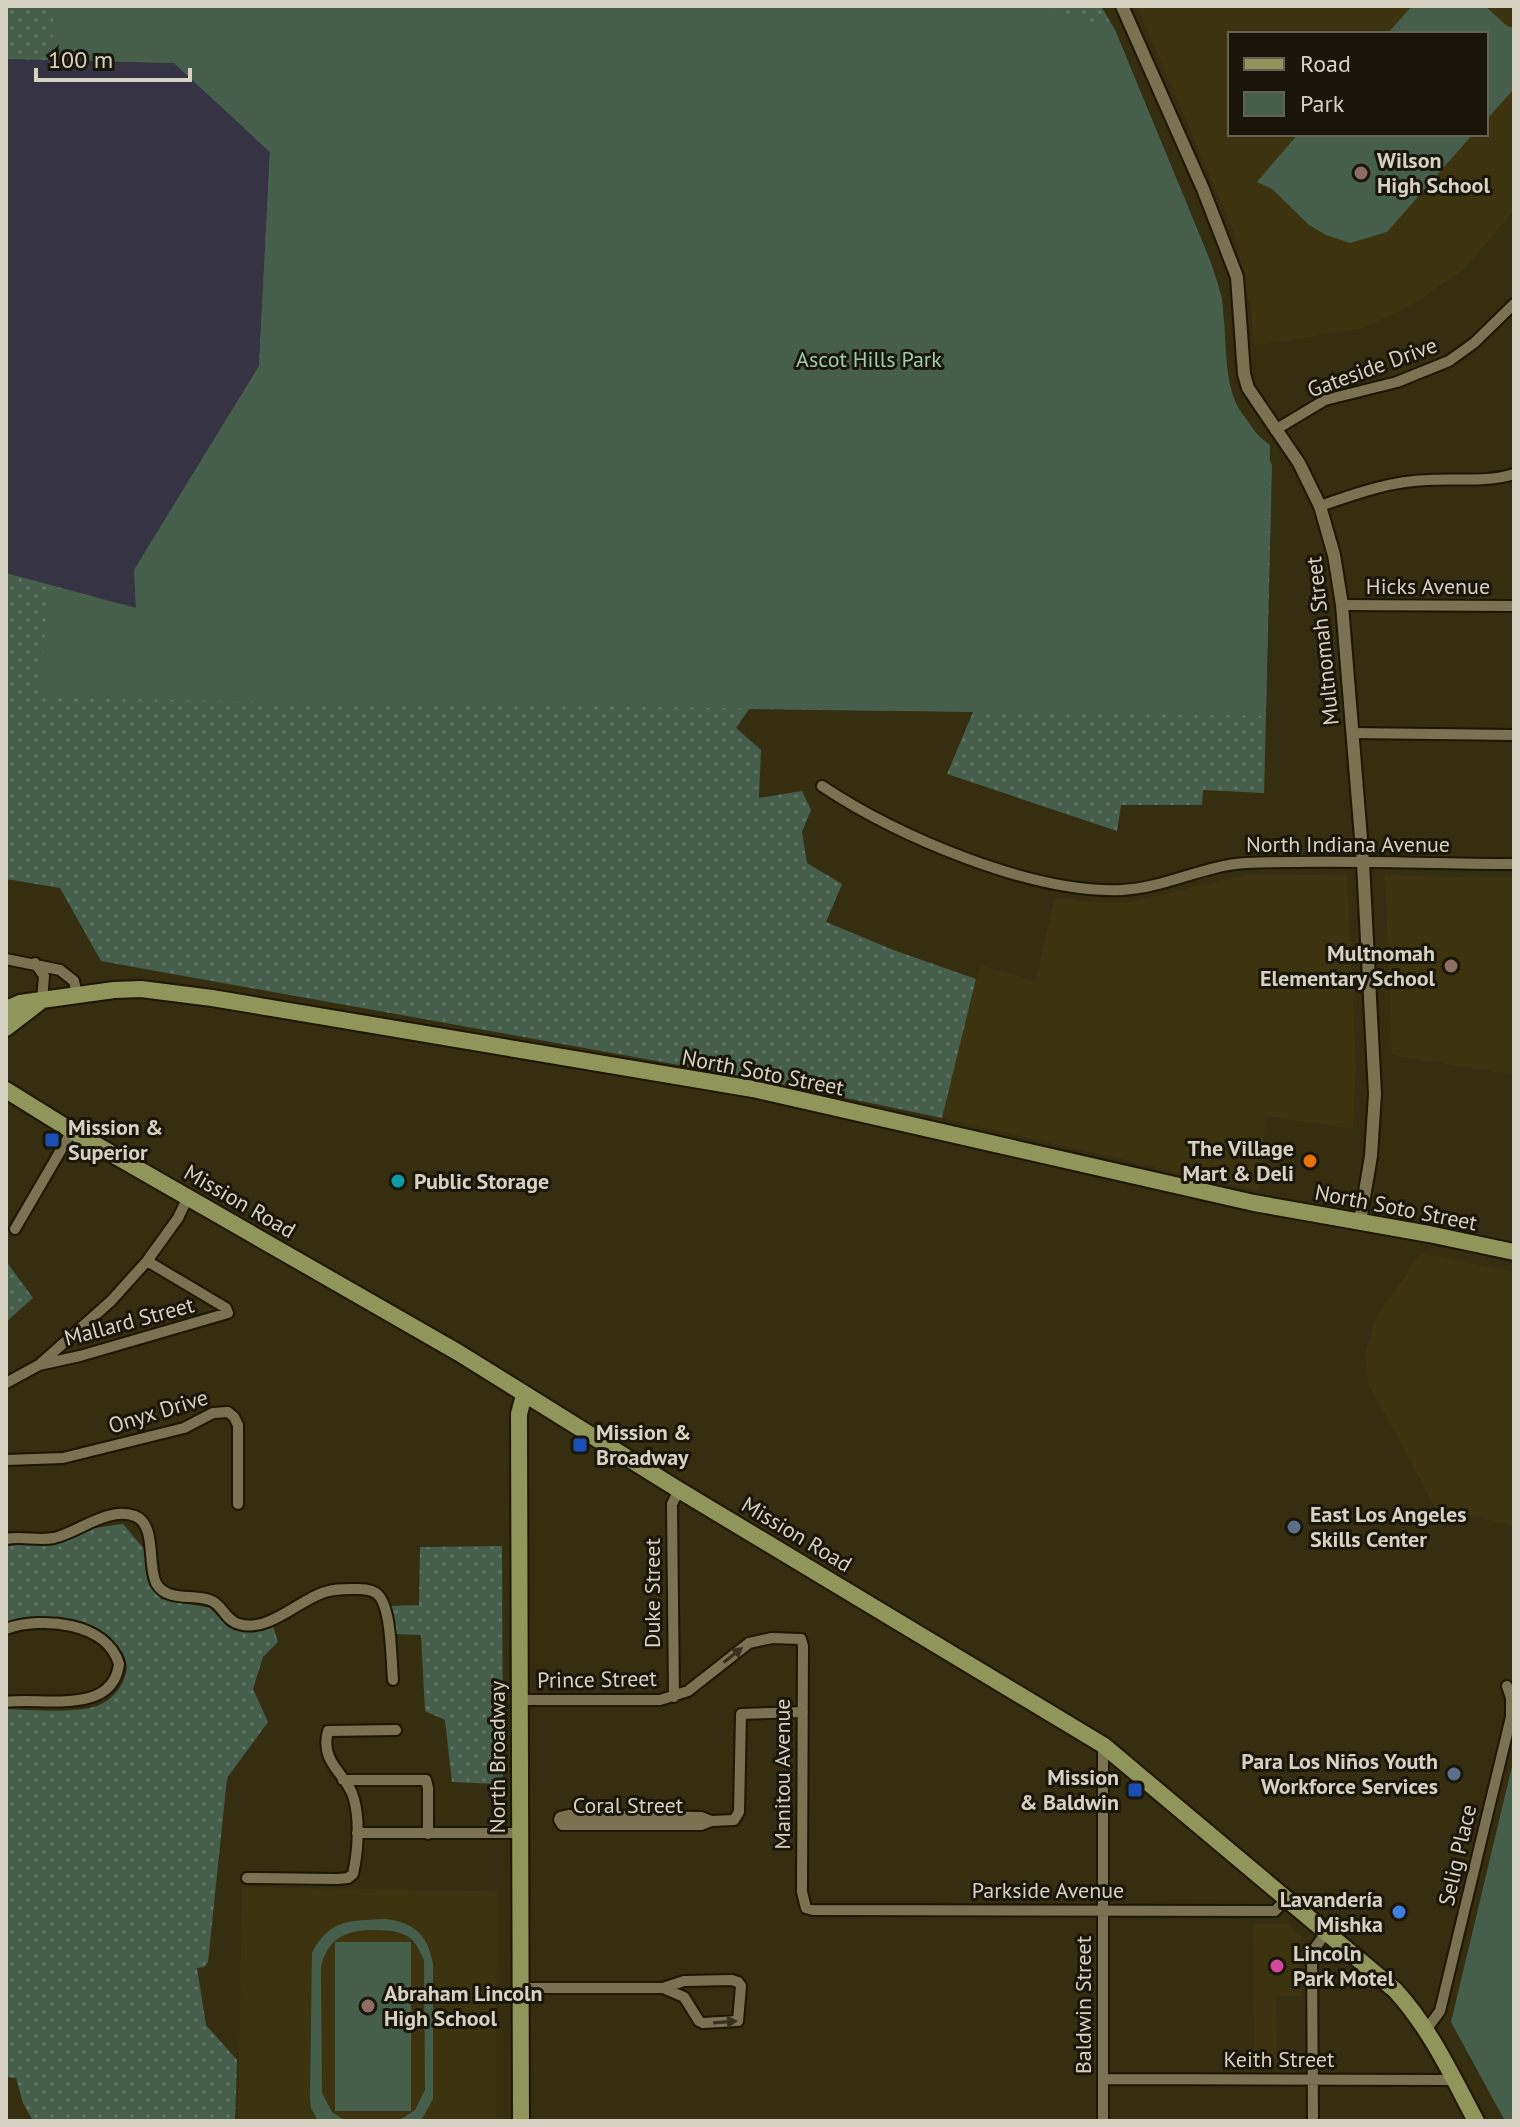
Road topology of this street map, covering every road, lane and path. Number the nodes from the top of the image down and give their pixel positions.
1 (1122, 6) edge
2 (1514, 304) edge
3 (1275, 430) junction
4 (1514, 474) edge
5 (1320, 506) junction
6 (1342, 605) junction
7 (1514, 606) edge
8 (1352, 733) junction
9 (1514, 735) edge
10 (822, 786) dead end
11 (1363, 863) junction
12 (1514, 864) edge
13 (6, 959) edge
14 (35, 963) junction
15 (77, 995) junction
16 (42, 1000) junction
17 (6, 1009) edge
18 (6, 1028) edge
19 (6, 1090) edge
20 (72, 1131) junction
21 (188, 1197) junction
22 (1360, 1221) junction
23 (15, 1229) dead end
24 (1514, 1252) edge
25 (147, 1261) junction
26 (39, 1365) junction
27 (6, 1383) edge
28 (524, 1395) junction
29 (6, 1460) edge
30 (679, 1490) junction
31 (238, 1504) dead end
32 (6, 1539) edge
33 (6, 1629) edge
34 (801, 1639) joint
35 (393, 1680) dead end
36 (1507, 1686) dead end
37 (674, 1697) junction
38 (519, 1700) junction
39 (6, 1702) edge
40 (803, 1712) junction
41 (396, 1730) dead end
42 (1103, 1745) junction
43 (343, 1780) junction
44 (711, 1821) junction
45 (357, 1833) junction
46 (518, 1833) junction
47 (428, 1834) junction
48 (247, 1878) dead end
49 (1285, 1900) junction
50 (806, 1908) joint
51 (1103, 1909) junction
52 (1326, 1933) junction
53 (520, 1988) junction
54 (663, 1988) junction
55 (1426, 2030) junction
56 (1103, 2079) junction
57 (1313, 2079) junction
58 (1454, 2080) junction
59 (521, 2121) edge
60 (1103, 2121) edge
61 (1313, 2121) edge
62 (1476, 2121) edge

1 - 3 street, Multnomah Street
2 - 3 street, Gateside Drive
3 - 5 street, Multnomah Street
4 - 5 street
5 - 6 street, Multnomah Street
6 - 7 street, Hicks Avenue
6 - 8 street, Multnomah Street
8 - 9 street
8 - 11 street, Multnomah Street
10 - 11 street, North Indiana Avenue
11 - 12 street, North Indiana Avenue
11 - 22 street, Multnomah Street
13 - 14 street
14 - 15 street
14 - 16 street
15 - 16 main road, North Soto Street
15 - 22 main road, North Soto Street
16 - 17 main road
16 - 18 main road, North Soto Street
19 - 20 main road, Mission Road
20 - 21 main road, Mission Road
20 - 23 street
21 - 25 street
21 - 28 main road, Mission Road
22 - 24 main road, North Soto Street
25 - 26 street
25 - 26 street, Mallard Street
26 - 27 street
28 - 30 main road, Mission Road
28 - 38 main road, North Broadway
29 - 31 street, Onyx Drive
30 - 37 street, Duke Street
30 - 42 main road, Mission Road
32 - 35 street
33 - 39 street
37 -> 34 street, Prince Street
34 - 40 street, Manitou Avenue
36 - 55 street, Selig Place
37 - 38 street, Prince Street
38 - 46 main road, North Broadway
40 - 44 street, Coral Street
40 - 50 street, Manitou Avenue
41 - 43 street
42 - 49 main road, Mission Road
42 - 51 street, Baldwin Street
43 - 45 street
43 - 47 street
44 - 44 street, Coral Street
45 - 47 street
45 - 48 street
46 - 47 street
46 - 53 main road, North Broadway
49 - 51 street, Parkside Avenue
49 - 52 main road, Mission Road
50 - 51 street, Parkside Avenue
51 - 56 street, Baldwin Street
52 - 55 main road, Mission Road
52 - 57 street
53 - 54 street
53 - 59 main road, North Broadway
54 -> 54 street
55 - 58 main road, Mission Road
56 - 57 street, Keith Street
56 - 60 street, Baldwin Street
57 - 58 street, Keith Street
57 - 61 street
58 - 62 main road, Mission Road

